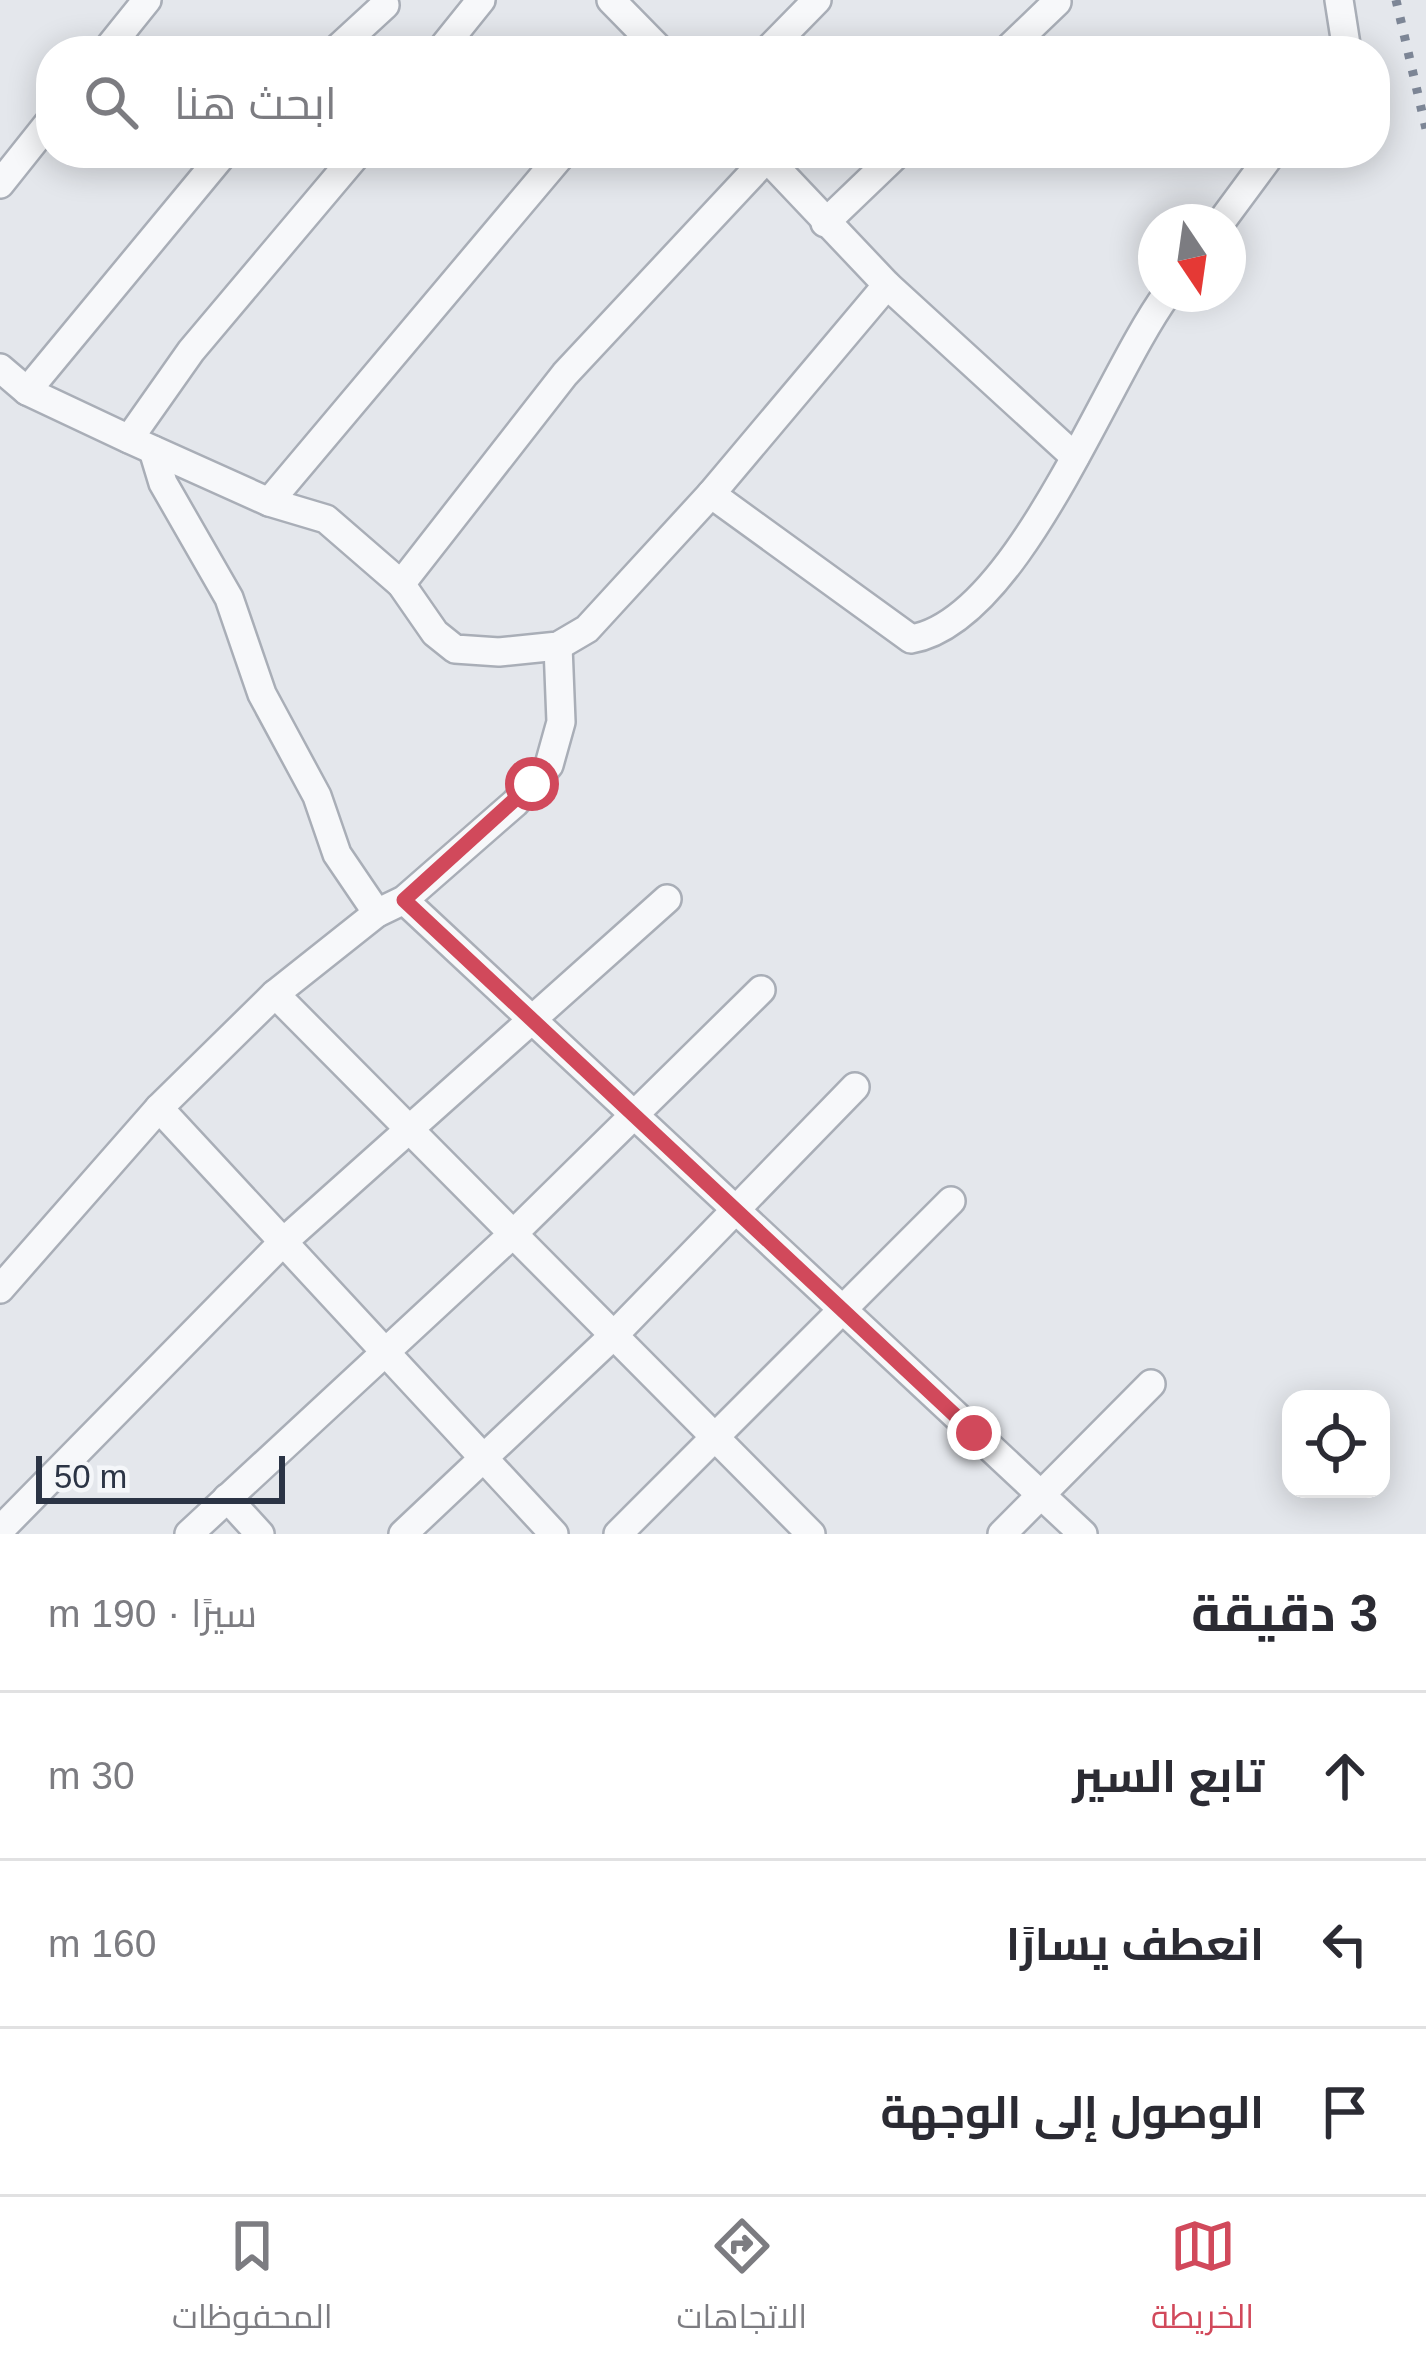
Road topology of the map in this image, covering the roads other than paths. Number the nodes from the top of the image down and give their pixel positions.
1 (147, 0) edge
2 (481, 0) edge
3 (611, 0) edge
4 (818, 0) edge
5 (1339, 0) edge
6 (1057, 2) edge
7 (385, 5) dead end
8 (118, 36) edge
9 (351, 36) edge
10 (452, 36) edge
11 (643, 36) edge
12 (781, 36) edge
13 (1022, 36) edge
14 (1345, 36) edge
15 (36, 139) edge
16 (212, 168) edge
17 (345, 168) edge
18 (550, 168) edge
19 (753, 168) edge
20 (775, 168) edge
21 (882, 168) edge
22 (1261, 168) edge
23 (0, 184) edge
24 (1234, 204) edge
25 (825, 223) junction
26 (887, 285) junction
27 (1157, 312) edge
28 (0, 368) edge
29 (27, 391) junction
30 (141, 445) junction
31 (1075, 458) junction
32 (711, 494) junction
33 (269, 502) junction
34 (401, 584) junction
35 (558, 646) junction
36 (667, 899) dead end
37 (404, 900) junction
38 (376, 913) junction
39 (761, 990) dead end
40 (275, 994) junction
41 (534, 1018) junction
42 (855, 1087) dead end
43 (159, 1108) junction
44 (637, 1114) junction
45 (412, 1127) junction
46 (951, 1201) dead end
47 (736, 1210) junction
48 (514, 1232) junction
49 (284, 1242) junction
50 (0, 1289) edge
51 (844, 1311) junction
52 (614, 1334) junction
53 (384, 1354) junction
54 (1151, 1384) dead end
55 (715, 1436) junction
56 (482, 1460) junction
57 (1039, 1494) junction
58 (227, 1498) junction
59 (0, 1530) edge
60 (189, 1534) edge
61 (260, 1534) edge
62 (403, 1534) edge
63 (554, 1534) edge
64 (618, 1534) edge
65 (811, 1534) edge
66 (1002, 1534) edge
67 (1083, 1534) edge

1 - 8 street
2 - 10 street
3 - 11 street
4 - 12 street
5 - 14 street
6 - 13 street
7 - 9 street
15 - 23 street
16 - 29 street
17 - 30 street
18 - 33 street
19 - 34 street
20 - 25 street
21 - 25 street
22 - 24 street
25 - 26 street
26 - 31 street
26 - 32 street
27 - 31 street
28 - 29 street
29 - 30 street
30 - 33 street
30 - 38 street
31 - 32 street
32 - 35 street
33 - 34 street
34 - 35 street
35 - 37 street
36 - 41 street
37 - 38 street
37 - 41 street
38 - 40 street
39 - 44 street
40 - 43 street
40 - 45 street
41 - 44 street
41 - 45 street
42 - 47 street
43 - 49 street
43 - 50 street
44 - 47 street
44 - 48 street
45 - 48 street
45 - 49 street
46 - 51 street
47 - 51 street
47 - 52 street
48 - 52 street
48 - 53 street
49 - 53 street
49 - 59 street
51 - 55 street
51 - 57 street
52 - 55 street
52 - 56 street
53 - 56 street
53 - 58 street
54 - 57 street
55 - 64 street
55 - 65 street
56 - 62 street
56 - 63 street
57 - 66 street
57 - 67 street
58 - 60 street
58 - 61 street

